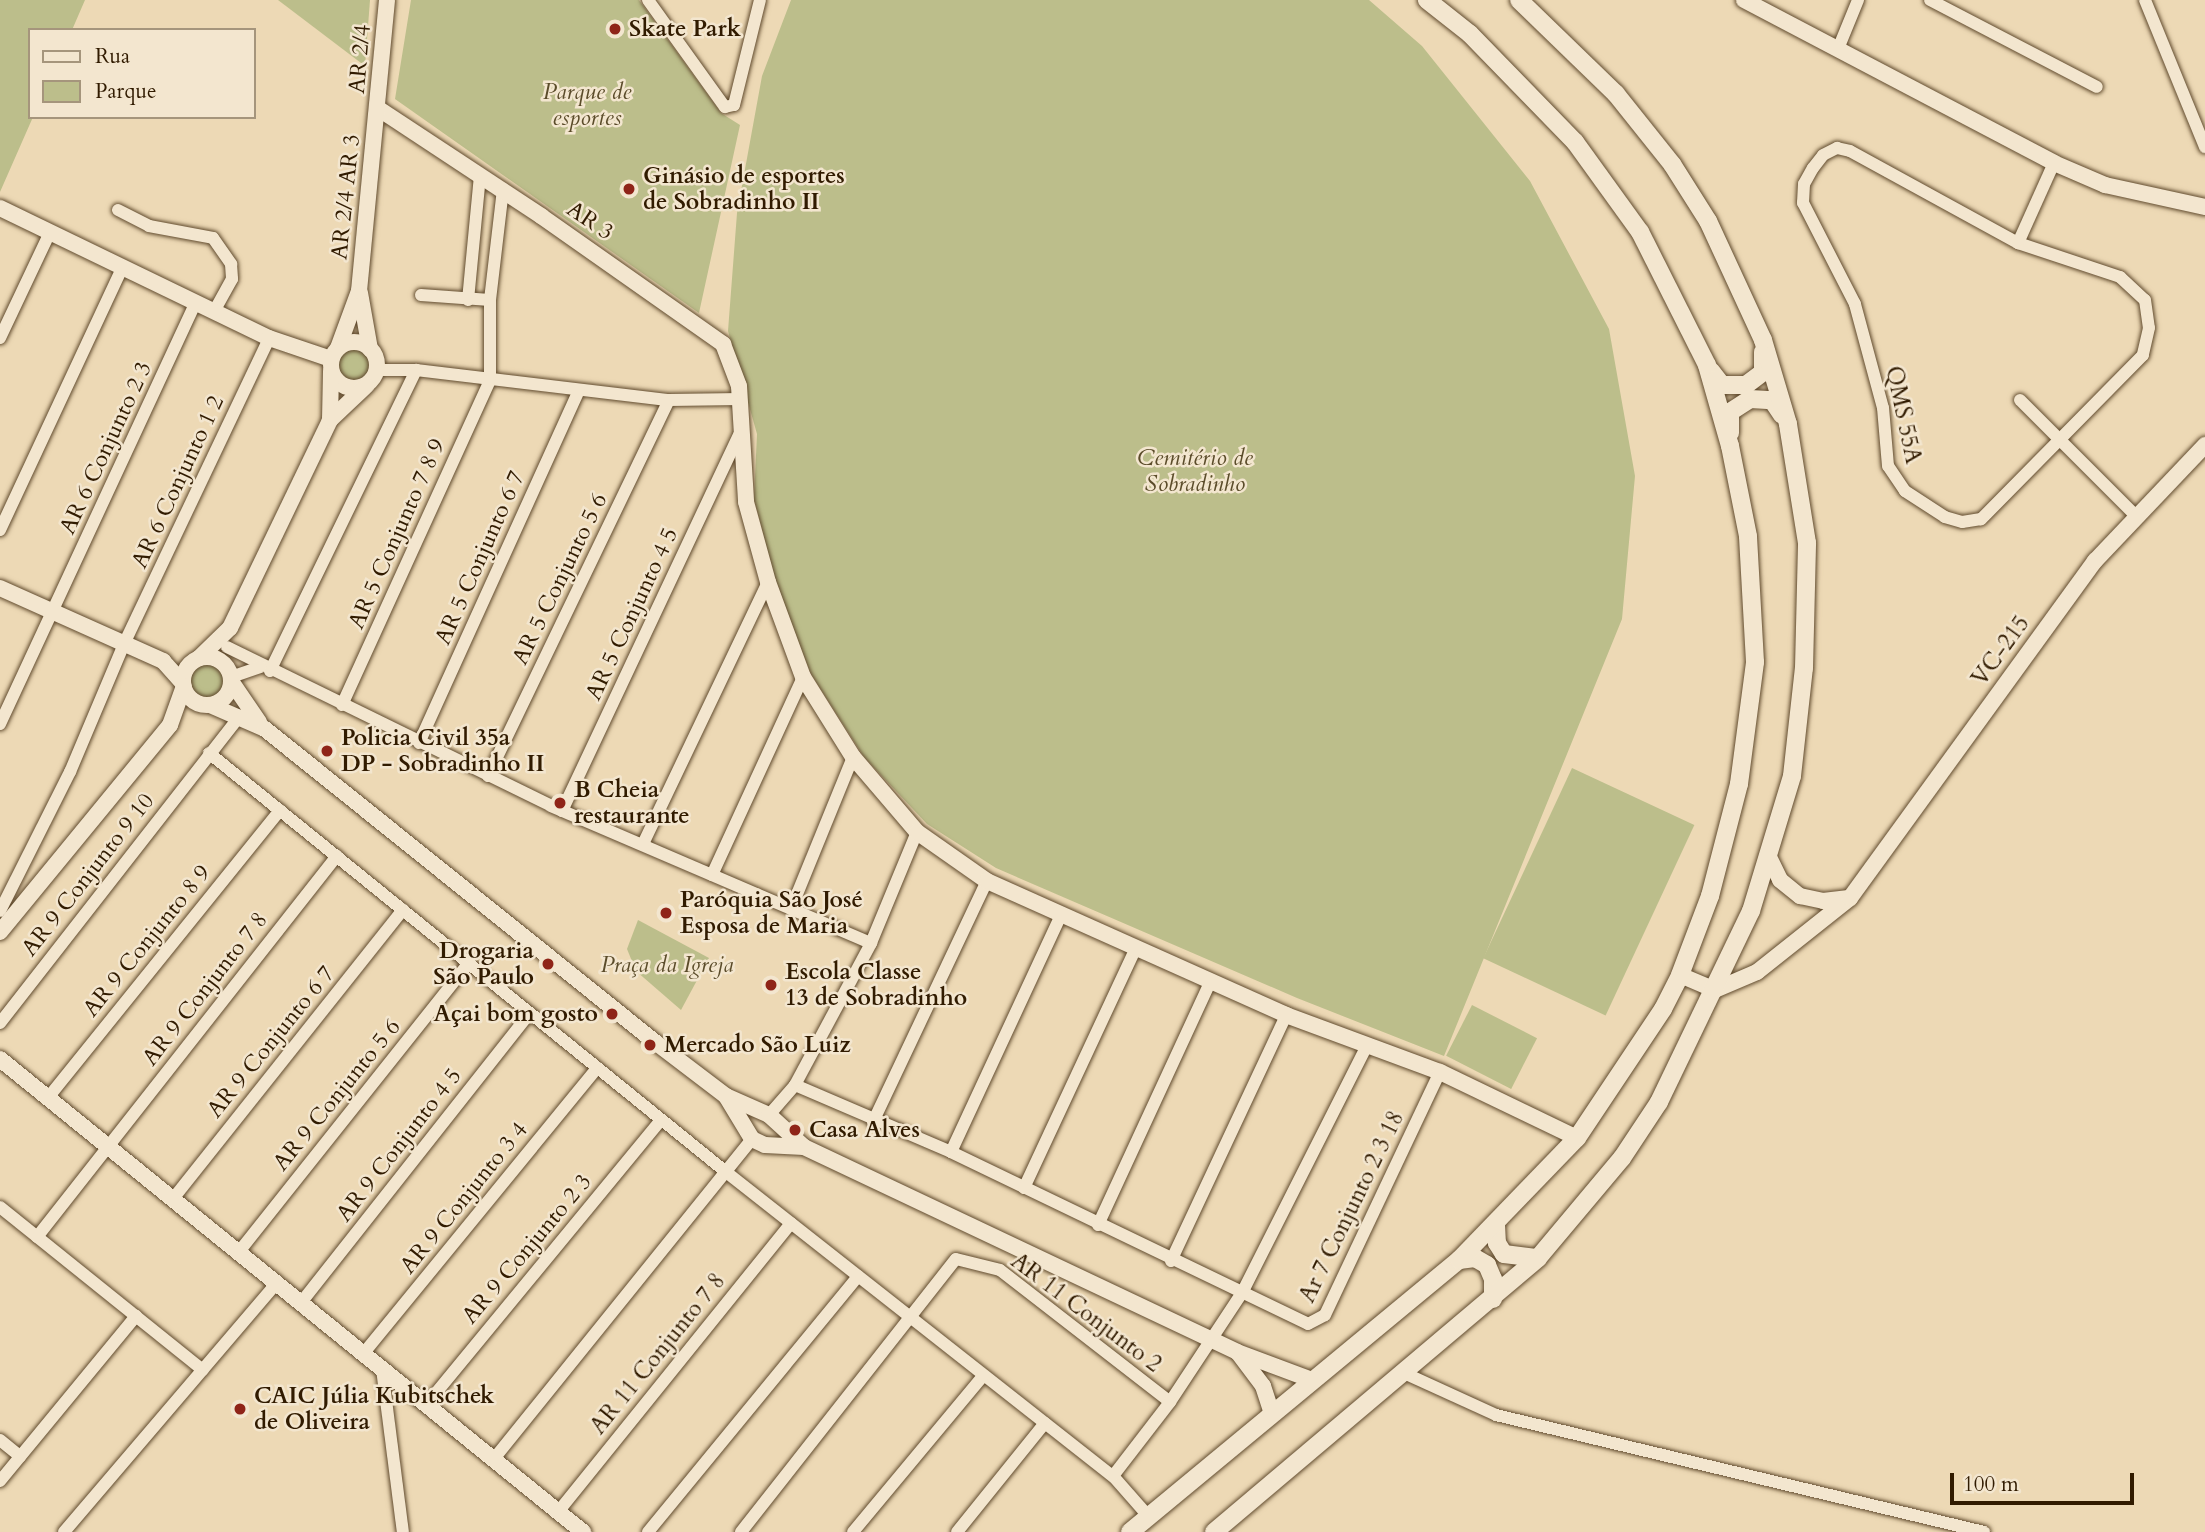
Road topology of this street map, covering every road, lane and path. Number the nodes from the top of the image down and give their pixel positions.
1 (664, 0) edge
2 (760, 0) edge
3 (1427, 0) edge
4 (1519, 0) edge
5 (1744, 0) edge
6 (1858, 0) edge
7 (1930, 0) edge
8 (2145, 0) edge
9 (388, 4) edge
10 (651, 5) edge
11 (1838, 49) junction
12 (2097, 87) dead end
13 (379, 109) junction
14 (2205, 146) edge
15 (2054, 163) junction
16 (480, 175) junction
17 (503, 189) junction
18 (2205, 206) edge
19 (0, 208) edge
20 (118, 210) dead end
21 (50, 232) junction
22 (2018, 243) junction
23 (122, 268) junction
24 (359, 291) junction
25 (421, 295) dead end
26 (468, 300) junction
27 (490, 300) junction
28 (196, 302) junction
29 (214, 311) junction
30 (0, 338) edge
31 (269, 338) junction
32 (1763, 340) junction
33 (370, 349) junction
34 (333, 359) junction
35 (1707, 365) junction
36 (377, 370) junction
37 (416, 370) junction
38 (490, 380) junction
39 (366, 386) junction
40 (579, 391) junction
41 (741, 399) junction
42 (669, 400) junction
43 (2020, 400) dead end
44 (330, 420) junction
45 (1788, 424) junction
46 (739, 435) junction
47 (2061, 441) junction
48 (2205, 445) edge
49 (1730, 446) junction
50 (2135, 515) junction
51 (0, 530) edge
52 (768, 582) junction
53 (0, 588) edge
54 (53, 612) junction
55 (230, 628) junction
56 (124, 644) junction
57 (227, 647) junction
58 (197, 659) junction
59 (166, 663) junction
60 (265, 669) junction
61 (230, 675) junction
62 (803, 677) junction
63 (184, 684) junction
64 (208, 705) junction
65 (342, 705) junction
66 (240, 716) junction
67 (0, 724) edge
68 (170, 725) junction
69 (265, 729) junction
70 (419, 743) junction
71 (209, 753) junction
72 (853, 757) junction
73 (488, 776) junction
74 (280, 810) junction
75 (562, 811) junction
76 (917, 832) junction
77 (643, 844) junction
78 (337, 856) junction
79 (1769, 857) junction
80 (712, 875) junction
81 (987, 881) junction
82 (1850, 898) junction
83 (791, 909) junction
84 (403, 910) junction
85 (0, 911) edge
86 (1061, 915) junction
87 (0, 932) edge
88 (871, 943) junction
89 (1136, 948) junction
90 (468, 963) junction
91 (1680, 975) junction
92 (1211, 981) junction
93 (1715, 990) junction
94 (530, 1013) junction
95 (1286, 1015) junction
96 (0, 1023) edge
97 (1366, 1048) junction
98 (0, 1059) edge
99 (597, 1068) junction
100 (1440, 1072) junction
101 (0, 1076) edge
102 (18, 1076) junction
103 (795, 1085) junction
104 (726, 1096) junction
105 (47, 1099) junction
106 (768, 1115) junction
107 (661, 1120) junction
108 (873, 1122) junction
109 (753, 1138) junction
110 (1577, 1138) junction
111 (107, 1147) junction
112 (804, 1147) junction
113 (951, 1152) junction
114 (726, 1172) junction
115 (1024, 1188) junction
116 (172, 1200) junction
117 (0, 1207) edge
118 (791, 1223) junction
119 (1098, 1225) junction
120 (1496, 1225) junction
121 (37, 1237) junction
122 (238, 1253) junction
123 (1538, 1258) junction
124 (1459, 1259) junction
125 (1171, 1261) junction
126 (858, 1276) junction
127 (276, 1284) junction
128 (1242, 1293) junction
129 (1493, 1299) junction
130 (300, 1304) junction
131 (136, 1316) junction
132 (910, 1317) junction
133 (1215, 1340) junction
134 (1237, 1352) junction
135 (363, 1354) junction
136 (382, 1369) junction
137 (203, 1370) junction
138 (1404, 1373) junction
139 (984, 1375) junction
140 (1312, 1380) junction
141 (1170, 1402) junction
142 (426, 1405) junction
143 (1272, 1414) junction
144 (1045, 1423) junction
145 (0, 1440) edge
146 (20, 1456) junction
147 (493, 1460) junction
148 (1112, 1476) junction
149 (0, 1481) edge
150 (558, 1512) junction
151 (1138, 1527) edge
152 (64, 1532) edge
153 (403, 1532) edge
154 (583, 1532) edge
155 (648, 1532) edge
156 (741, 1532) edge
157 (853, 1532) edge
158 (957, 1532) edge
159 (1214, 1532) edge
160 (1984, 1532) edge

1 - 10 street
2 - 10 street
3 - 35 main road
4 - 32 main road
5 - 11 street
6 - 11 street
7 - 12 street
8 - 14 street
9 - 13 street, AR 2/4
11 - 15 street
13 - 16 street, AR 3
13 - 24 street, AR 2/4 AR 3
15 - 18 street
15 - 22 street
16 - 17 street, AR 3
16 - 26 street
17 - 27 street
17 - 41 street, AR 3
19 - 21 street
20 - 29 street
21 - 23 street
21 - 30 street
22 - 47 street, QMS 55A
22 - 47 street, QMS 55A
23 - 28 street
23 - 51 street
24 - 33 street
24 - 34 street
25 - 26 street
26 - 27 street
27 - 38 street
28 - 29 street
28 - 54 street, AR 6 Conjunto 2 3
29 - 31 street
31 - 34 street
31 - 56 street, AR 6 Conjunto 1 2
32 - 35 main road
32 - 45 main road
33 - 34 street
33 - 36 street
34 - 39 street
34 - 44 street
35 - 49 main road
36 - 37 street
36 - 39 street
37 - 38 street
37 - 60 street
38 - 40 street
38 - 65 street, AR 5 Conjunto 7 8 9
39 - 44 street
40 - 42 street
40 - 70 street, AR 5 Conjunto 6 7
41 - 42 street
41 - 46 street
42 - 73 street, AR 5 Conjunto 5 6
43 - 47 street
44 - 55 street
45 - 49 main road
45 - 79 main road
46 - 52 street
46 - 75 street, AR 5 Conjunto 4 5
47 - 50 street
48 - 50 street, VC-215 / VC-215
49 - 91 main road
50 - 82 street, VC-215 / VC-215
52 - 62 street
52 - 77 street
53 - 54 street
54 - 56 street
54 - 67 street, AR 6 Conjunto 2 3
55 - 57 street
55 - 58 street
56 - 59 street
56 - 85 street, AR 6 Conjunto 1 2
57 - 60 street
57 - 61 street
58 - 59 street
58 - 61 street
58 - 63 street
59 - 63 street
60 - 61 street
60 - 65 street
61 - 64 street
61 - 69 street
62 - 72 street
62 - 80 street
63 - 64 street
63 - 68 street
64 - 66 street
64 - 68 street
65 - 70 street
66 - 69 street
66 - 71 street, AR 9 Conjunto 9 10
68 - 87 street
69 - 104 street
70 - 73 street
71 - 74 street
71 - 96 street, AR 9 Conjunto 9 10
72 - 76 street
72 - 83 street
73 - 75 street
74 - 78 street
74 - 105 street, AR 9 Conjunto 8 9
75 - 77 street
76 - 81 street
76 - 88 street
77 - 80 street
78 - 84 street
78 - 111 street, AR 9 Conjunto 7 8
79 - 82 street
79 - 93 main road
80 - 83 street
81 - 86 street
81 - 108 street
82 - 93 street, VC-215
83 - 88 street
84 - 90 street
84 - 116 street, AR 9 Conjunto 6 7
86 - 89 street
86 - 113 street
88 - 103 street
89 - 92 street
89 - 115 street
90 - 94 street
90 - 122 street, AR 9 Conjunto 5 6
91 - 93 street
91 - 110 main road
92 - 95 street
92 - 119 street
93 - 123 main road
94 - 99 street
94 - 130 street, AR 9 Conjunto 4 5
95 - 97 street
95 - 125 street
97 - 100 street
97 - 128 street
98 - 102 street
99 - 107 street
99 - 135 street, AR 9 Conjunto 3 4
100 - 110 street
100 - 128 street, Ar 7 Conjunto 2 3 18
101 - 102 street
102 - 105 street
103 - 106 street
103 - 108 street
104 - 106 street
104 - 109 street
105 - 111 street
106 - 109 street
106 - 109 street
106 - 112 street
107 - 114 street
107 - 142 street, AR 9 Conjunto 2 3
108 - 113 street
109 - 112 street
109 - 114 street
110 - 120 main road
111 - 116 street
111 - 121 street, AR 9 Conjunto 7 8
112 - 133 street
113 - 115 street
114 - 118 street
114 - 147 street
115 - 119 street
116 - 122 street
117 - 121 street
118 - 126 street
118 - 150 street, AR 11 Conjunto 7 8
119 - 125 street
120 - 123 main road
120 - 124 main road
121 - 131 street
122 - 127 street
123 - 129 main road
124 - 129 main road
124 - 140 main road
125 - 128 street
126 - 132 street
126 - 155 street
127 - 130 street
127 - 137 street
128 - 133 street
129 - 138 main road
130 - 135 street
131 - 137 street
131 - 146 street
132 - 139 street
132 - 141 street, AR 11 Conjunto 2
132 - 156 street
133 - 134 street
133 - 141 street
134 - 140 street
134 - 143 street
135 - 136 street
136 - 142 street
136 - 153 street
137 - 152 street
138 - 159 main road
138 - 160 street
139 - 144 street
139 - 157 street
140 - 143 main road
141 - 148 street, AR 11 Conjunto 2
142 - 147 street
143 - 151 main road
144 - 148 street
144 - 158 street
145 - 146 street
146 - 149 street
147 - 150 street
148 - 151 street
150 - 154 street

